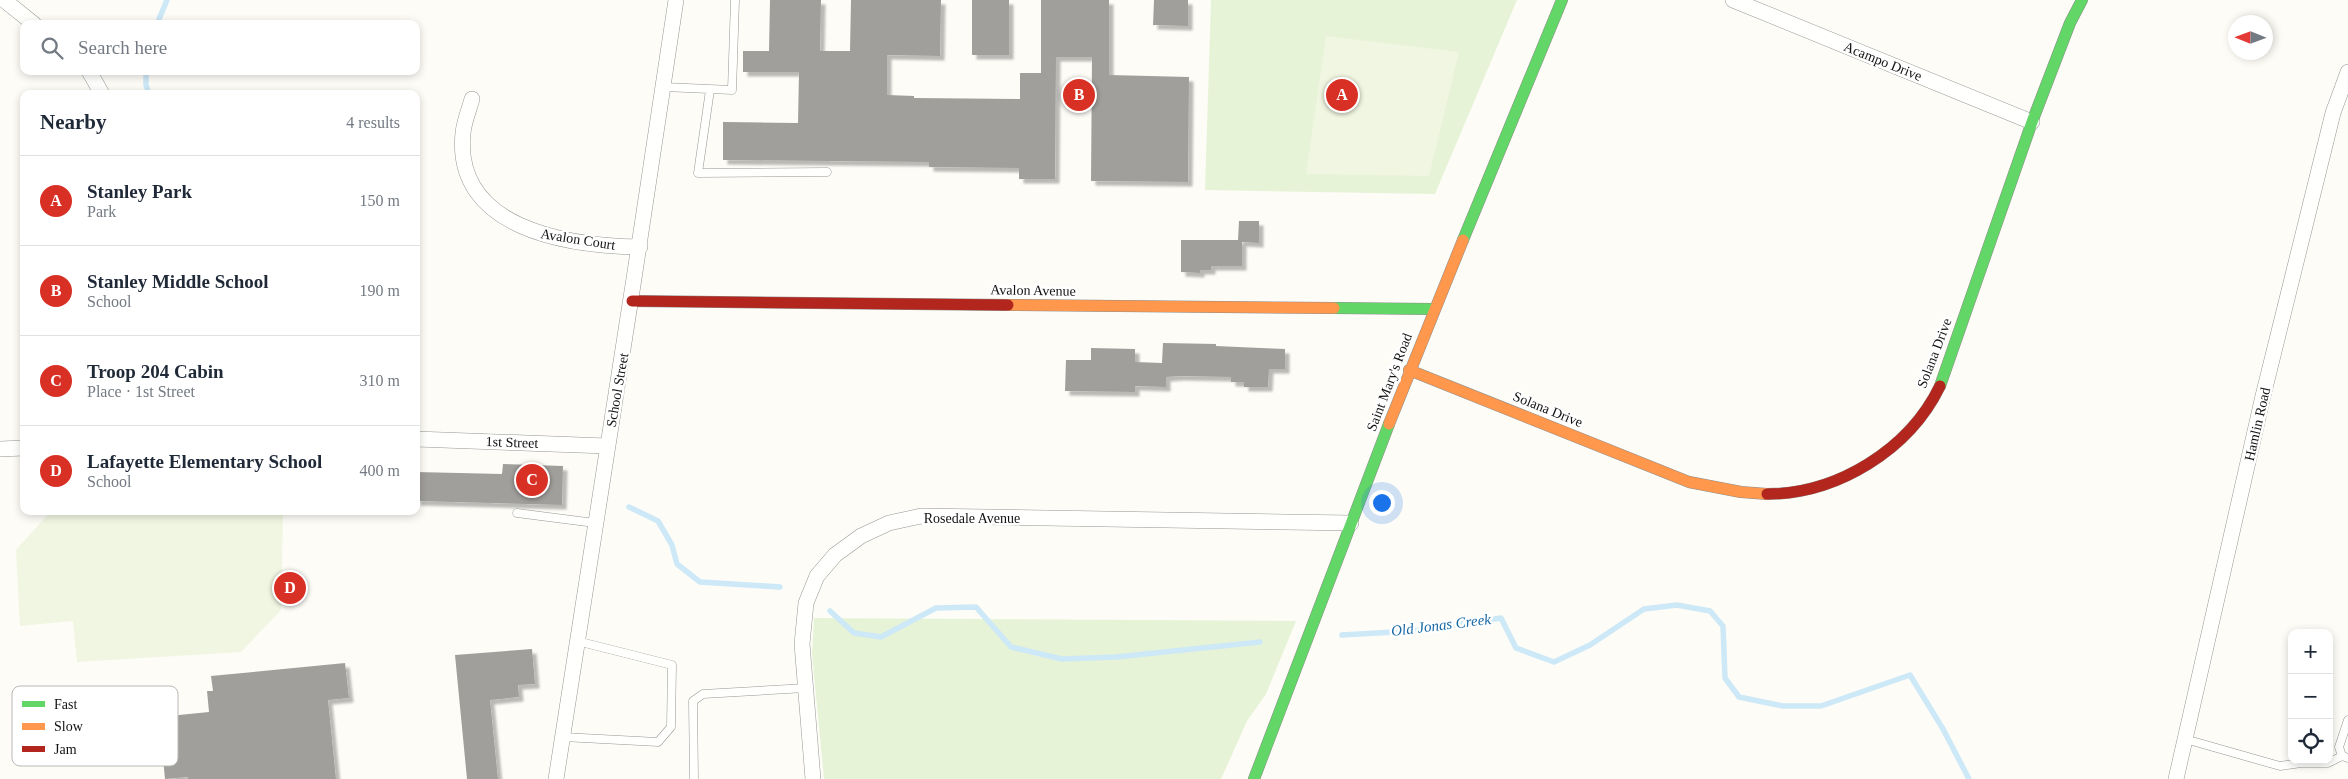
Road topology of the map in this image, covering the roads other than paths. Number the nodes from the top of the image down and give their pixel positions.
1 (4, 0) edge
2 (676, 0) edge
3 (735, 0) edge
4 (1562, 0) edge
5 (1733, 0) edge
6 (2082, 0) edge
7 (29, 20) edge
8 (2348, 72) edge
9 (91, 75) edge
10 (664, 88) junction
11 (100, 90) edge
12 (710, 90) junction
13 (472, 100) dead end
14 (2032, 122) junction
15 (827, 172) dead end
16 (640, 247) junction
17 (632, 301) junction
18 (1434, 309) junction
19 (1409, 370) junction
20 (420, 439) edge
21 (607, 446) junction
22 (20, 448) edge
23 (0, 449) edge
24 (516, 513) dead end
25 (595, 523) junction
26 (1351, 523) junction
27 (577, 641) junction
28 (806, 688) junction
29 (2348, 720) edge
30 (1272, 733) junction
31 (563, 737) junction
32 (2185, 739) junction
33 (2345, 757) edge
34 (556, 779) edge
35 (694, 779) edge
36 (813, 779) edge
37 (1242, 779) edge
38 (1254, 779) edge
39 (2176, 779) edge

1 - 7 street
2 - 10 street, School Street
3 - 12 lane
4 - 18 street, Saint Mary's Road
5 - 14 street, Acampo Drive
6 - 14 street, Solana Drive
8 - 32 street, Hamlin Road
9 - 11 street
10 - 12 lane
10 - 16 street, School Street
12 - 15 lane
13 - 16 street, Avalon Court
14 - 19 street, Solana Drive
16 - 17 street, School Street
17 - 18 street, Avalon Avenue
17 - 21 street, School Street
18 - 19 street, Saint Mary's Road
19 - 26 street, Saint Mary's Road
20 - 21 street, 1st Street
21 - 25 street, School Street
22 - 23 street
24 - 25 lane
25 - 27 street, School Street
26 - 28 street, Rosedale Avenue
26 - 30 street, Saint Mary's Road
27 - 31 street, School Street
27 - 31 lane
28 - 35 lane
28 - 36 street, Rosedale Avenue
29 - 33 lane
30 - 37 street
30 - 38 street, Saint Mary's Road
31 - 34 street, School Street
32 - 33 lane
32 - 39 street, Hamlin Road

